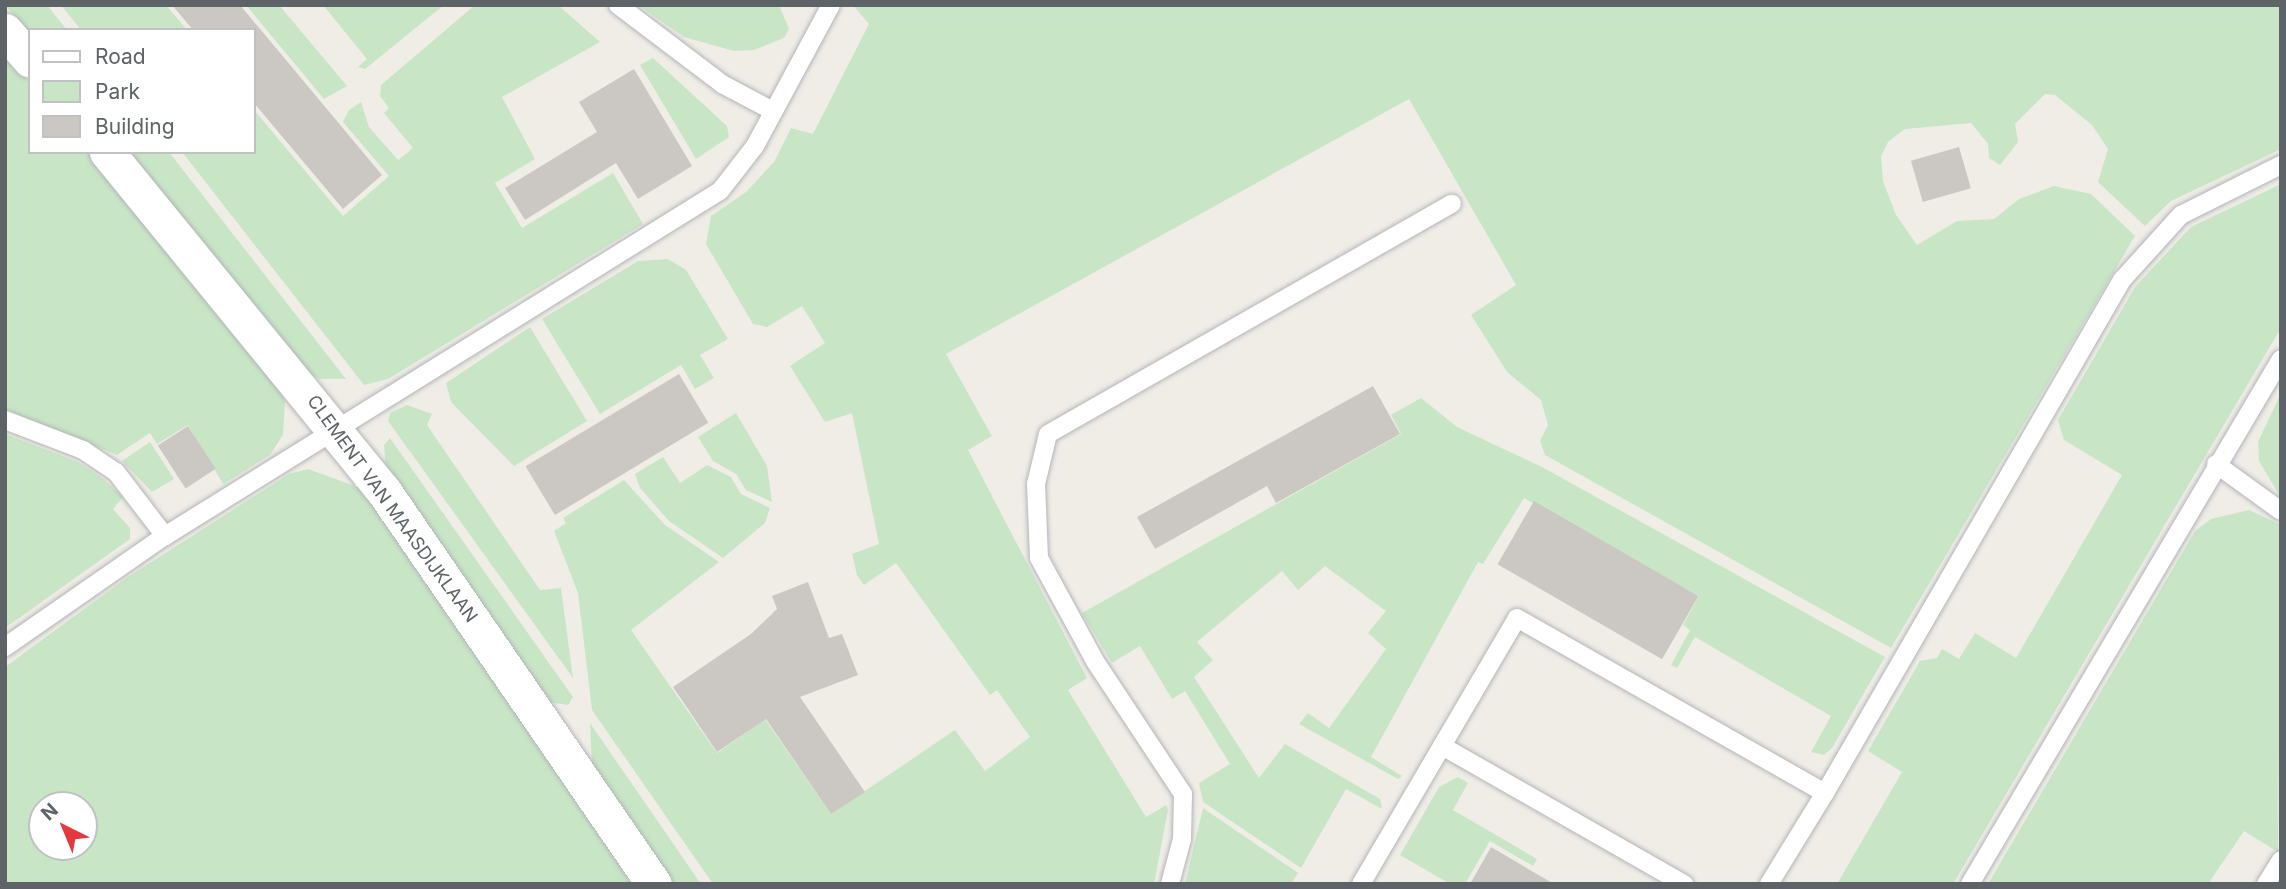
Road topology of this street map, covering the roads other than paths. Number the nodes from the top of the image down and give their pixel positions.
1 (618, 5) edge
2 (831, 5) edge
3 (5, 31) edge
4 (28, 58) edge
5 (773, 111) junction
6 (109, 154) edge
7 (2281, 165) edge
8 (1452, 204) dead end
9 (2281, 359) edge
10 (5, 420) edge
11 (336, 429) junction
12 (2216, 464) junction
13 (2281, 511) edge
14 (165, 536) junction
15 (5, 647) edge
16 (1441, 746) junction
17 (1825, 793) junction
18 (2281, 860) edge
19 (654, 884) edge
20 (1170, 884) edge
21 (1361, 884) edge
22 (1684, 884) edge
23 (1769, 884) edge
24 (1970, 884) edge
25 (2266, 884) edge

1 - 5 lane
2 - 5 lane
3 - 4 street
5 - 11 lane
6 - 11 street, CLEMENT VAN MAASDIJKLAAN
7 - 17 lane
8 - 20 lane
9 - 12 lane
10 - 14 lane
11 - 14 lane
11 - 19 street, CLEMENT VAN MAASDIJKLAAN
12 - 13 lane
12 - 24 lane
14 - 15 lane
16 - 17 lane
16 - 21 lane
16 - 22 lane
17 - 23 lane
18 - 25 lane

